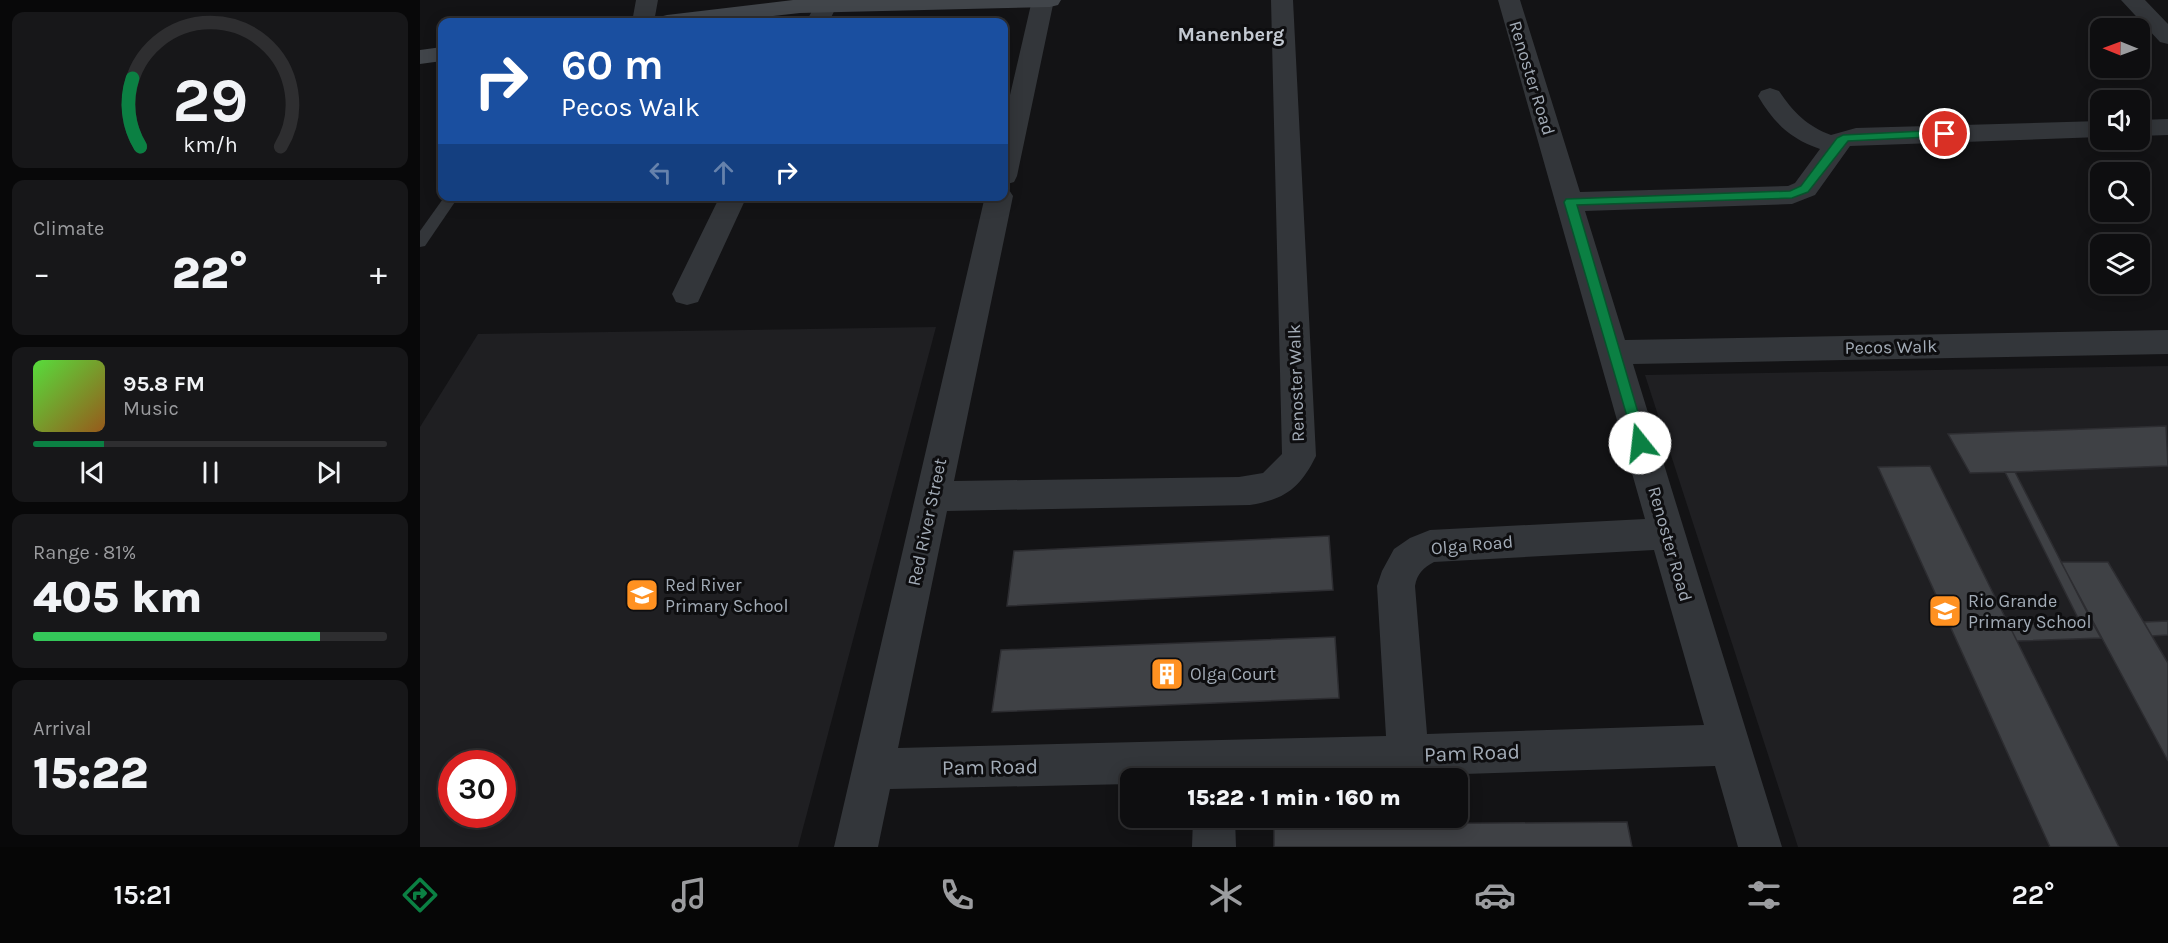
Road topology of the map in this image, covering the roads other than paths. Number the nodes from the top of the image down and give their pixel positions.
1 (647, 0) edge
2 (1042, 0) edge
3 (1050, 0) edge
4 (1282, 0) edge
5 (1509, 0) edge
6 (2132, 0) edge
7 (951, 1) edge
8 (822, 14) edge
9 (644, 18) edge
10 (698, 18) edge
11 (2168, 37) edge
12 (438, 55) edge
13 (420, 57) edge
14 (1770, 96) dead end
15 (2150, 128) edge
16 (2168, 128) edge
17 (2090, 129) edge
18 (1837, 146) junction
19 (1008, 157) edge
20 (449, 201) edge
21 (732, 201) edge
22 (998, 201) edge
23 (1570, 202) junction
24 (420, 242) edge
25 (687, 294) dead end
26 (2168, 342) edge
27 (1614, 352) junction
28 (932, 496) junction
29 (1667, 534) junction
30 (1729, 745) junction
31 (1408, 755) junction
32 (1241, 768) edge
33 (873, 769) junction
34 (1120, 770) edge
35 (1214, 828) edge
36 (856, 847) edge
37 (1214, 847) edge
38 (1760, 847) edge

1 - 9 street
2 - 3 street
2 - 7 street
2 - 19 street
4 - 28 street, Renoster Walk
5 - 23 street, Renoster Road
6 - 11 street
7 - 8 street
8 - 10 street
12 - 13 street
14 - 18 street
15 - 16 street
17 - 18 street
18 - 23 street
20 - 24 lane
21 - 25 street
22 - 28 street, Red River Street
23 - 27 street, Renoster Road
26 - 27 street, Pecos Walk
27 - 29 street, Renoster Road
28 - 33 street, Red River Street
29 - 30 street, Renoster Road
29 - 31 street, Olga Road
30 - 31 street, Pam Road
30 - 38 street, Renoster Road
31 - 32 street, Pam Road
33 - 34 street, Pam Road
33 - 36 street, Red River Street
35 - 37 street

